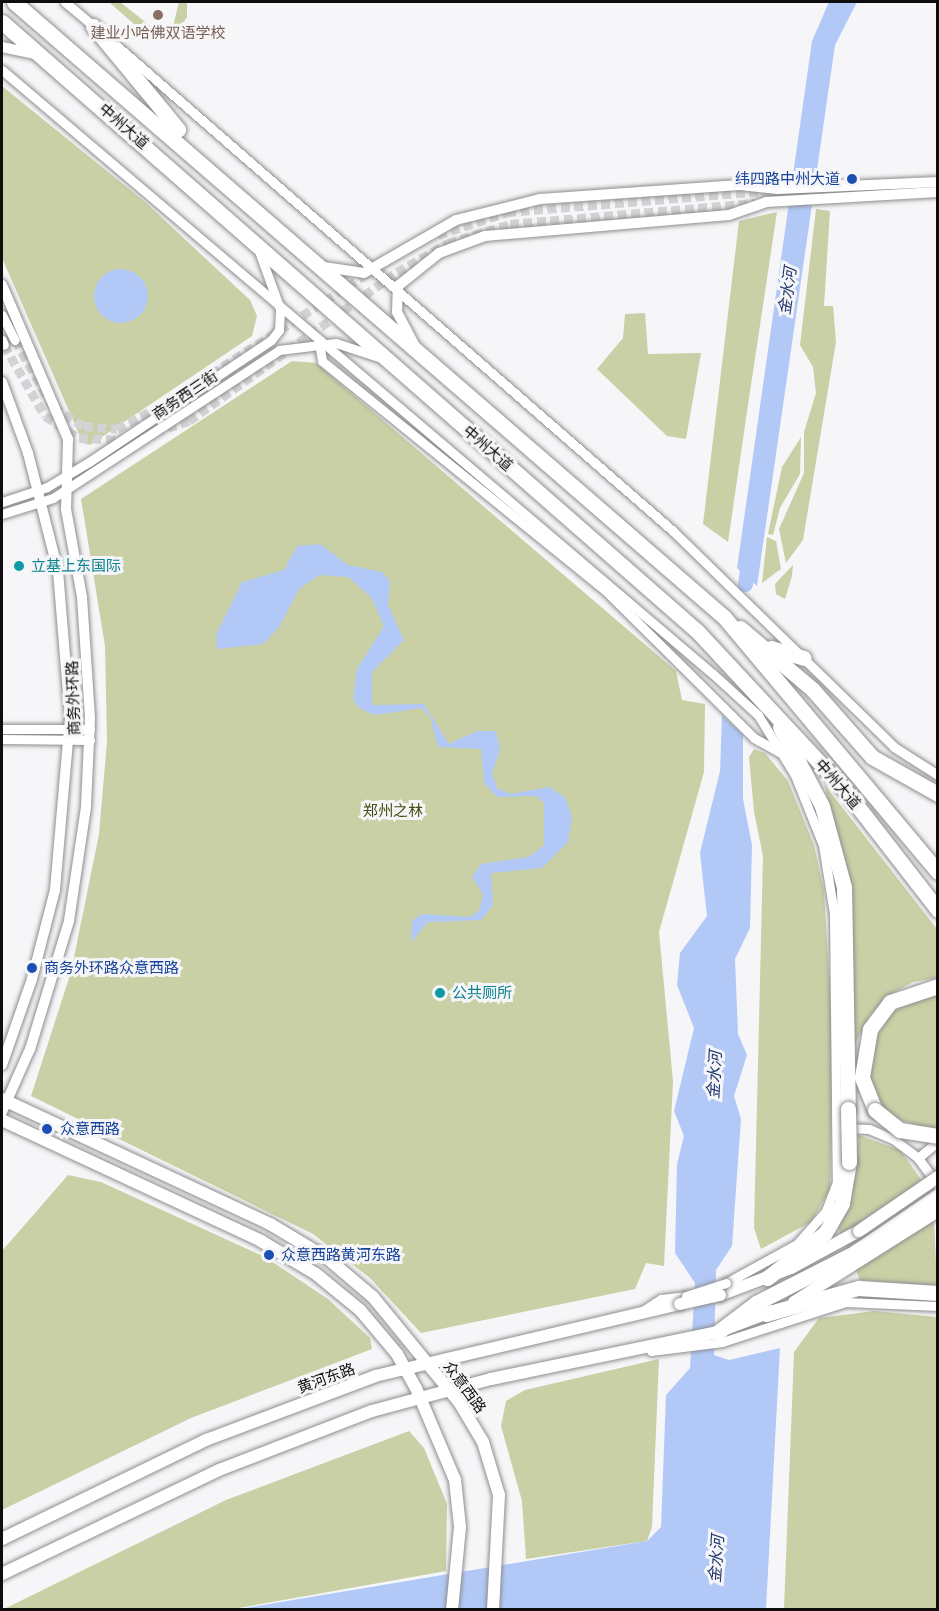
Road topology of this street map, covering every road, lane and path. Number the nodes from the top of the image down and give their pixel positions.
1 (14, 2) edge
2 (65, 2) edge
3 (2, 22) edge
4 (93, 26) junction
5 (2, 46) edge
6 (40, 55) junction
7 (2, 70) edge
8 (220, 176) junction
9 (938, 182) edge
10 (938, 192) edge
11 (251, 236) junction
12 (324, 267) junction
13 (376, 267) junction
14 (2, 285) edge
15 (398, 286) junction
16 (280, 309) junction
17 (2, 315) edge
18 (15, 340) tunnel mouth
19 (319, 342) junction
20 (415, 347) junction
21 (394, 361) junction
22 (2, 382) edge
23 (70, 473) junction
24 (69, 488) junction
25 (38, 490) junction
26 (2, 502) edge
27 (41, 502) junction
28 (2, 514) edge
29 (724, 617) junction
30 (768, 647) junction
31 (803, 658) junction
32 (760, 711) junction
33 (2, 729) edge
34 (70, 734) junction
35 (90, 734) junction
36 (2, 739) edge
37 (781, 753) junction
38 (938, 775) edge
39 (938, 794) edge
40 (938, 872) edge
41 (938, 910) edge
42 (938, 986) edge
43 (2, 1065) edge
44 (3, 1104) edge
45 (2, 1120) edge
46 (837, 1128) junction
47 (938, 1136) edge
48 (938, 1141) edge
49 (918, 1158) junction
50 (938, 1177) edge
51 (938, 1186) edge
52 (938, 1196) edge
53 (938, 1212) edge
54 (767, 1278) junction
55 (938, 1293) edge
56 (683, 1300) junction
57 (938, 1306) edge
58 (761, 1308) junction
59 (720, 1337) junction
60 (428, 1361) junction
61 (405, 1368) junction
62 (449, 1389) junction
63 (420, 1397) junction
64 (2, 1539) edge
65 (2, 1575) edge
66 (452, 1610) edge
67 (494, 1610) edge

1 - 8 highway, 中州大道
2 - 4 street
3 - 6 highway, 中州大道
4 - 8 highway
4 - 13 street
5 - 6 street
6 - 11 highway, 中州大道
7 - 16 street
8 - 12 highway, 中州大道
9 - 13 street
10 - 15 street
11 - 16 street
11 - 21 highway, 中州大道
12 - 13 street
12 - 20 highway, 中州大道
13 - 15 street
14 - 23 street, 商务外环路
15 - 20 street
15 - 31 street
16 - 19 street
16 - 23 street, 商务西三街
17 - 18 street
19 - 21 street, 商务西三街
19 - 24 street, 商务西三街
19 - 32 street
19 - 37 street
20 - 29 highway, 中州大道
21 - 32 highway, 中州大道
22 - 25 street, 商务外环路
23 - 24 street, 商务外环路
23 - 25 street, 商务西三街
24 - 27 street, 商务西三街
24 - 35 street, 商务外环路
25 - 26 street, 商务西三街
25 - 27 street, 商务外环路
27 - 28 street, 商务西三街
27 - 34 street, 商务外环路
29 - 30 highway
29 - 40 highway, 中州大道
30 - 31 highway
30 - 39 highway
31 - 38 street
32 - 37 street
32 - 41 highway, 中州大道
32 - 54 highway, bridge
33 - 34 street
34 - 35 street
34 - 36 street
34 - 43 street, 商务外环路
35 - 44 street, 商务外环路
37 - 46 street
42 - 47 highway, bridge
44 - 60 main road, 众意西路
45 - 61 main road
46 - 49 street
46 - 56 street, bridge
48 - 49 street
49 - 51 street
50 - 54 main road, 黄河东路, bridge
52 - 58 highway
53 - 58 main road
54 - 56 main road, 黄河东路, bridge
55 - 58 highway
56 - 60 main road, 黄河东路
57 - 59 street
58 - 59 highway
59 - 62 main road
60 - 61 main road, 黄河东路
60 - 62 main road, 众意西路
61 - 63 main road
61 - 64 main road, 黄河东路
62 - 63 main road
62 - 67 main road, 众意西路
63 - 65 main road
63 - 66 main road

